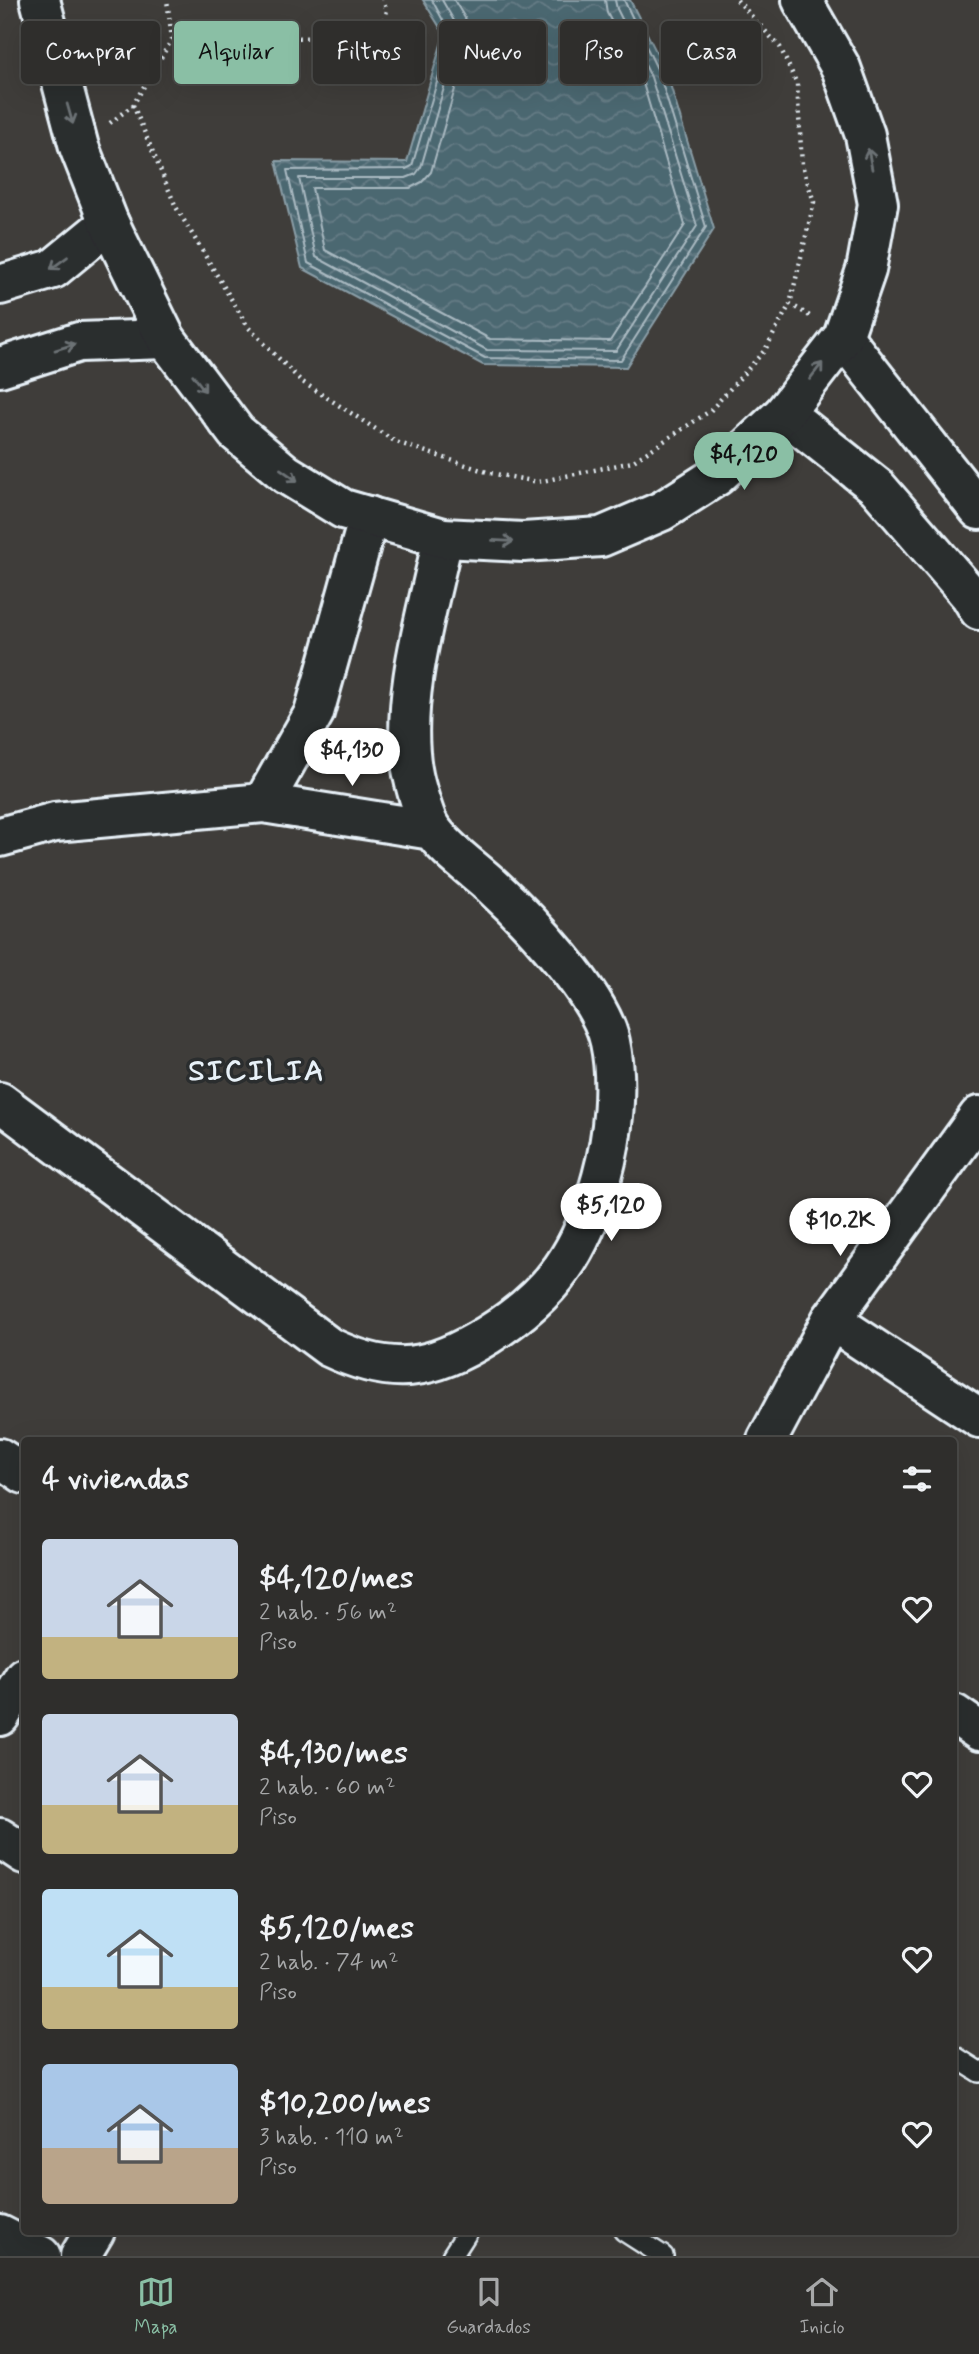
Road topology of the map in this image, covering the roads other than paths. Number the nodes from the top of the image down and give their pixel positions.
1 (40, 0) edge
2 (802, 0) edge
3 (109, 223) junction
4 (0, 285) edge
5 (843, 337) junction
6 (166, 339) junction
7 (0, 367) edge
8 (784, 413) junction
9 (979, 510) edge
10 (369, 516) junction
11 (443, 538) junction
12 (979, 610) edge
13 (263, 803) junction
14 (432, 830) junction
15 (0, 837) edge
16 (0, 1102) edge
17 (979, 1116) edge
18 (831, 1320) junction
19 (979, 1418) edge
20 (769, 1437) edge
21 (0, 1458) edge
22 (21, 1472) edge
23 (21, 1682) edge
24 (0, 1716) edge
25 (957, 1716) edge
26 (979, 1731) edge
27 (0, 1838) edge
28 (21, 1852) edge
29 (957, 2058) edge
30 (979, 2072) edge
31 (0, 2235) edge
32 (93, 2235) edge
33 (465, 2235) edge
34 (630, 2235) edge
35 (41, 2256) edge
36 (80, 2256) edge
37 (452, 2256) edge
38 (663, 2256) edge

1 -> 3 street
5 -> 2 street
3 -> 4 street
3 - 6 street
8 -> 5 street
5 - 9 street
7 -> 6 street
6 -> 10 street
11 -> 8 street
8 - 12 street
10 - 11 street
10 - 13 street
11 - 14 street
13 - 14 street
13 - 15 street
14 - 16 street
17 - 18 street
18 - 19 street
18 - 20 street
21 - 22 street
23 - 24 street
25 - 26 street
27 - 28 street
29 - 30 lane
31 - 35 street
32 - 36 street
33 - 37 lane
34 - 38 lane

